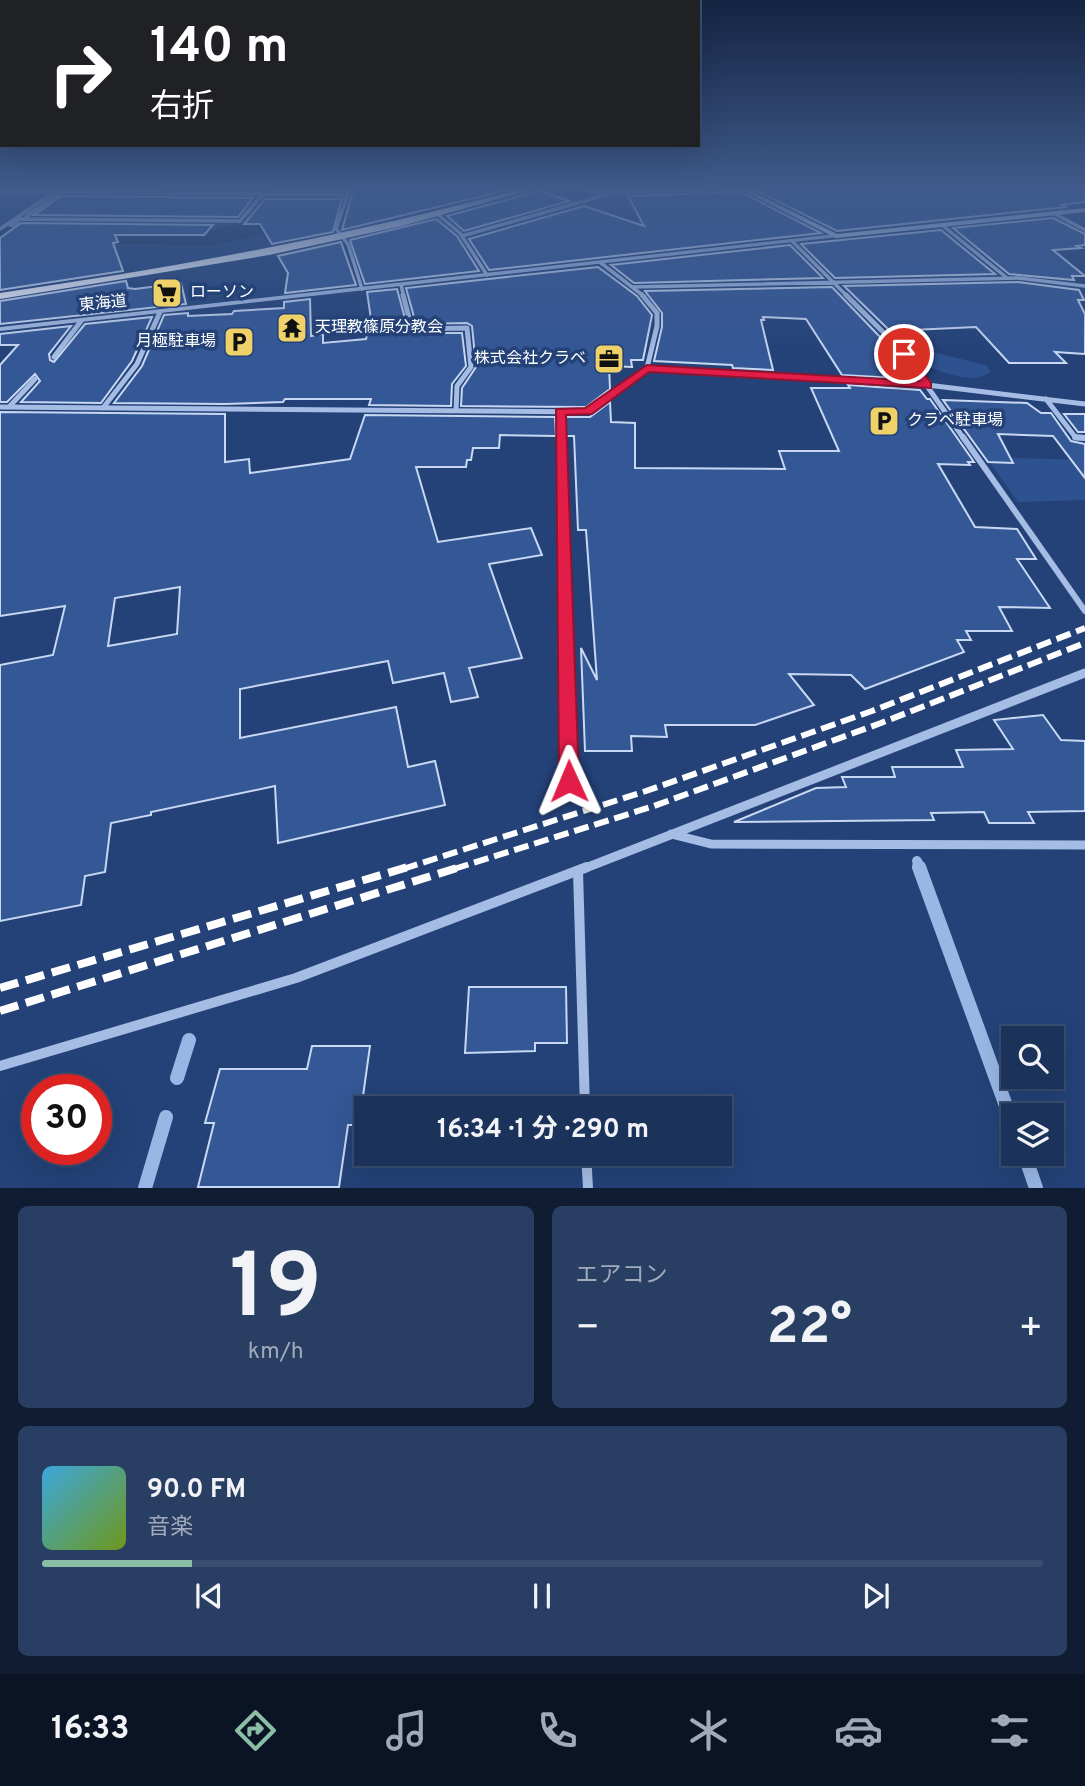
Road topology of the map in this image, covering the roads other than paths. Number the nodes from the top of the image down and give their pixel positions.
1 (305, 243) edge
2 (348, 243) edge
3 (467, 243) edge
4 (770, 243) edge
5 (795, 243) edge
6 (965, 243) edge
7 (601, 262) junction
8 (487, 275) junction
9 (1007, 278) junction
10 (834, 281) junction
11 (401, 285) junction
12 (1085, 286) edge
13 (632, 287) junction
14 (362, 289) junction
15 (0, 296) edge
16 (160, 312) junction
17 (81, 321) junction
18 (0, 329) edge
19 (54, 357) dead end
20 (647, 369) junction
21 (35, 379) dead end
22 (927, 385) junction
23 (1046, 399) junction
24 (1085, 404) edge
25 (0, 407) edge
26 (9, 407) junction
27 (103, 408) junction
28 (456, 411) junction
29 (560, 412) junction
30 (1085, 438) edge
31 (1085, 611) edge
32 (1085, 673) edge
33 (569, 781) dead end
34 (671, 834) junction
35 (1085, 845) edge
36 (578, 871) junction
37 (0, 1066) edge
38 (585, 1096) edge
39 (586, 1166) edge
40 (587, 1188) edge

1 - 15 highway
2 - 14 street
3 - 8 street
4 - 7 street, 東海道
5 - 10 street
6 - 9 street
7 - 8 street, 東海道
7 - 13 street
8 - 11 street, 東海道
9 - 10 street
9 - 12 street
10 - 13 street
10 - 22 street
11 - 14 street, 東海道
11 - 28 street
13 - 20 street
14 - 16 street, 東海道
16 - 17 street, 東海道
16 - 27 street
17 - 18 street, 東海道
17 - 19 street
20 - 22 street
20 - 29 street
21 - 26 street
22 - 23 street
22 - 31 street
23 - 24 street
23 - 30 street
25 - 26 street
26 - 27 street
27 - 28 street
28 - 29 street
29 - 33 street
32 - 34 street
34 - 35 street
34 - 36 street
36 - 37 street
36 - 38 street
39 - 40 street

